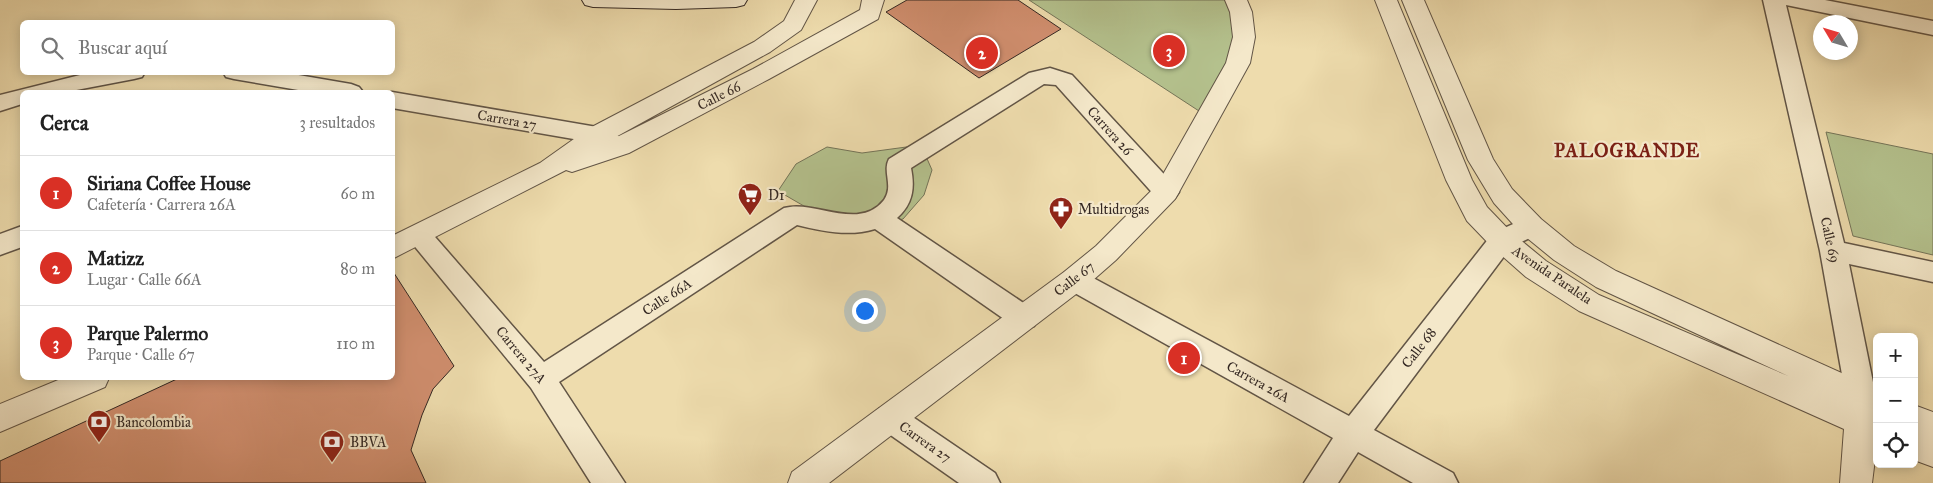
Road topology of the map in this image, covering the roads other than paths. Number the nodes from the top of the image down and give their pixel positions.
1 (593, 0) edge
2 (736, 0) edge
3 (806, 0) edge
4 (873, 0) edge
5 (1236, 0) edge
6 (1386, 0) edge
7 (1413, 0) edge
8 (1774, 0) edge
9 (1792, 0) edge
10 (1933, 28) edge
11 (117, 75) edge
12 (252, 75) edge
13 (45, 90) edge
14 (339, 90) edge
15 (20, 97) edge
16 (395, 101) edge
17 (0, 103) edge
18 (597, 135) junction
19 (620, 147) junction
20 (549, 170) junction
21 (1166, 192) junction
22 (880, 219) junction
23 (1531, 226) junction
24 (20, 237) edge
25 (420, 237) junction
26 (1502, 240) junction
27 (0, 245) edge
28 (395, 248) edge
29 (1833, 251) junction
30 (1933, 272) edge
31 (1074, 280) junction
32 (1024, 318) junction
33 (541, 378) junction
34 (89, 380) edge
35 (1869, 413) edge
36 (0, 418) edge
37 (890, 418) junction
38 (1918, 420) edge
39 (1933, 426) edge
40 (1353, 434) junction
41 (1918, 447) edge
42 (1933, 454) edge
43 (609, 483) edge
44 (804, 483) edge
45 (984, 483) edge
46 (1320, 483) edge
47 (1442, 483) edge
48 (1856, 483) edge

1 - 2 street
3 - 18 street, Calle 66
4 - 19 street, Calle 66
5 - 21 street, Calle 67
6 - 26 street, Avenida Paralela
7 - 23 street, Avenida Paralela
8 - 29 street, Calle 69
9 - 10 street
11 - 13 street
12 - 14 street
15 - 17 street
16 - 18 street, Carrera 27
18 - 19 street, Carrera 27
18 - 20 street, Calle 66
19 - 20 street, Calle 66
20 - 25 street, Calle 66
21 - 22 street, Carrera 26
21 - 31 street, Calle 67
22 - 32 street
22 - 33 street, Calle 66A
23 - 26 street, Calle 68
23 - 35 street, Avenida Paralela
24 - 27 street
25 - 28 street, Calle 66
25 - 33 street, Carrera 27A
26 - 35 street, Avenida Paralela
26 - 40 street, Calle 68
29 - 30 street
29 - 35 street, Calle 69
31 - 32 street, Calle 67
31 - 40 street, Carrera 26A
32 - 37 street, Calle 67
33 - 43 street, Carrera 27A
34 - 36 street
35 - 48 street, Calle 69
37 - 44 street, Calle 67
37 - 45 street, Carrera 27
38 - 39 street
40 - 46 street, Calle 68
40 - 47 street, Carrera 26A
41 - 42 street

